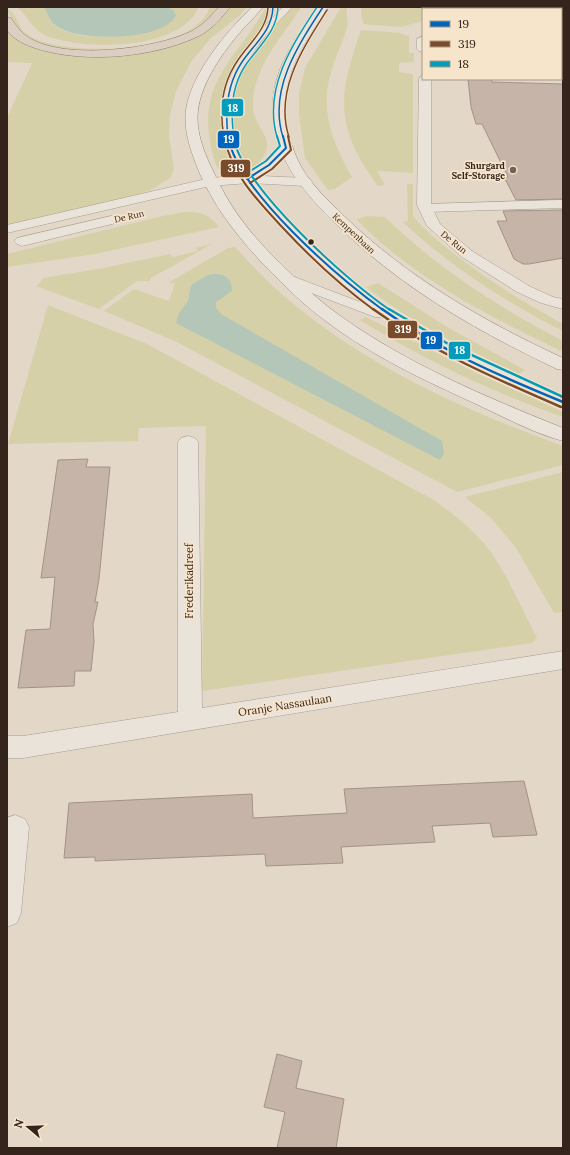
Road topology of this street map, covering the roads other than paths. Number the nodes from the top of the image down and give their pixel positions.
1 (225, 7) edge
2 (273, 7) edge
3 (288, 7) edge
4 (323, 7) edge
5 (255, 10) edge
6 (197, 19) dead end
7 (7, 20) edge
8 (273, 21) junction
9 (28, 29) dead end
10 (426, 80) edge
11 (286, 148) junction
12 (247, 179) junction
13 (210, 182) junction
14 (305, 182) junction
15 (217, 196) junction
16 (202, 200) dead end
17 (563, 204) edge
18 (426, 208) junction
19 (127, 217) dead end
20 (7, 229) edge
21 (7, 244) edge
22 (287, 279) junction
23 (563, 304) edge
24 (400, 321) junction
25 (563, 365) edge
26 (563, 402) edge
27 (563, 435) edge
28 (188, 442) dead end
29 (563, 660) edge
30 (190, 720) junction
31 (7, 747) edge
32 (15, 827) dead end
33 (7, 913) edge

1 - 7 highway
2 - 8 lane
3 - 8 lane
4 - 11 main road, Kempenbaan
5 - 13 main road
6 - 9 highway
8 - 12 lane
10 - 18 main road, De Run
11 - 12 main road, De Run
11 - 14 main road, Kempenbaan
12 - 13 main road, De Run
12 - 14 main road, De Run
12 - 15 main road, De Run
12 - 24 lane
13 - 15 main road
13 - 20 main road, De Run
14 - 25 main road, Kempenbaan
15 - 16 main road, De Run
15 - 22 main road
17 - 18 lane
18 - 23 main road, De Run
19 - 21 main road, De Run
22 - 24 lane
22 - 27 main road
24 - 26 lane
28 - 30 main road, Frederikadreef
29 - 30 main road, Oranje Nassaulaan
30 - 31 main road, Oranje Nassaulaan
32 - 33 main road

